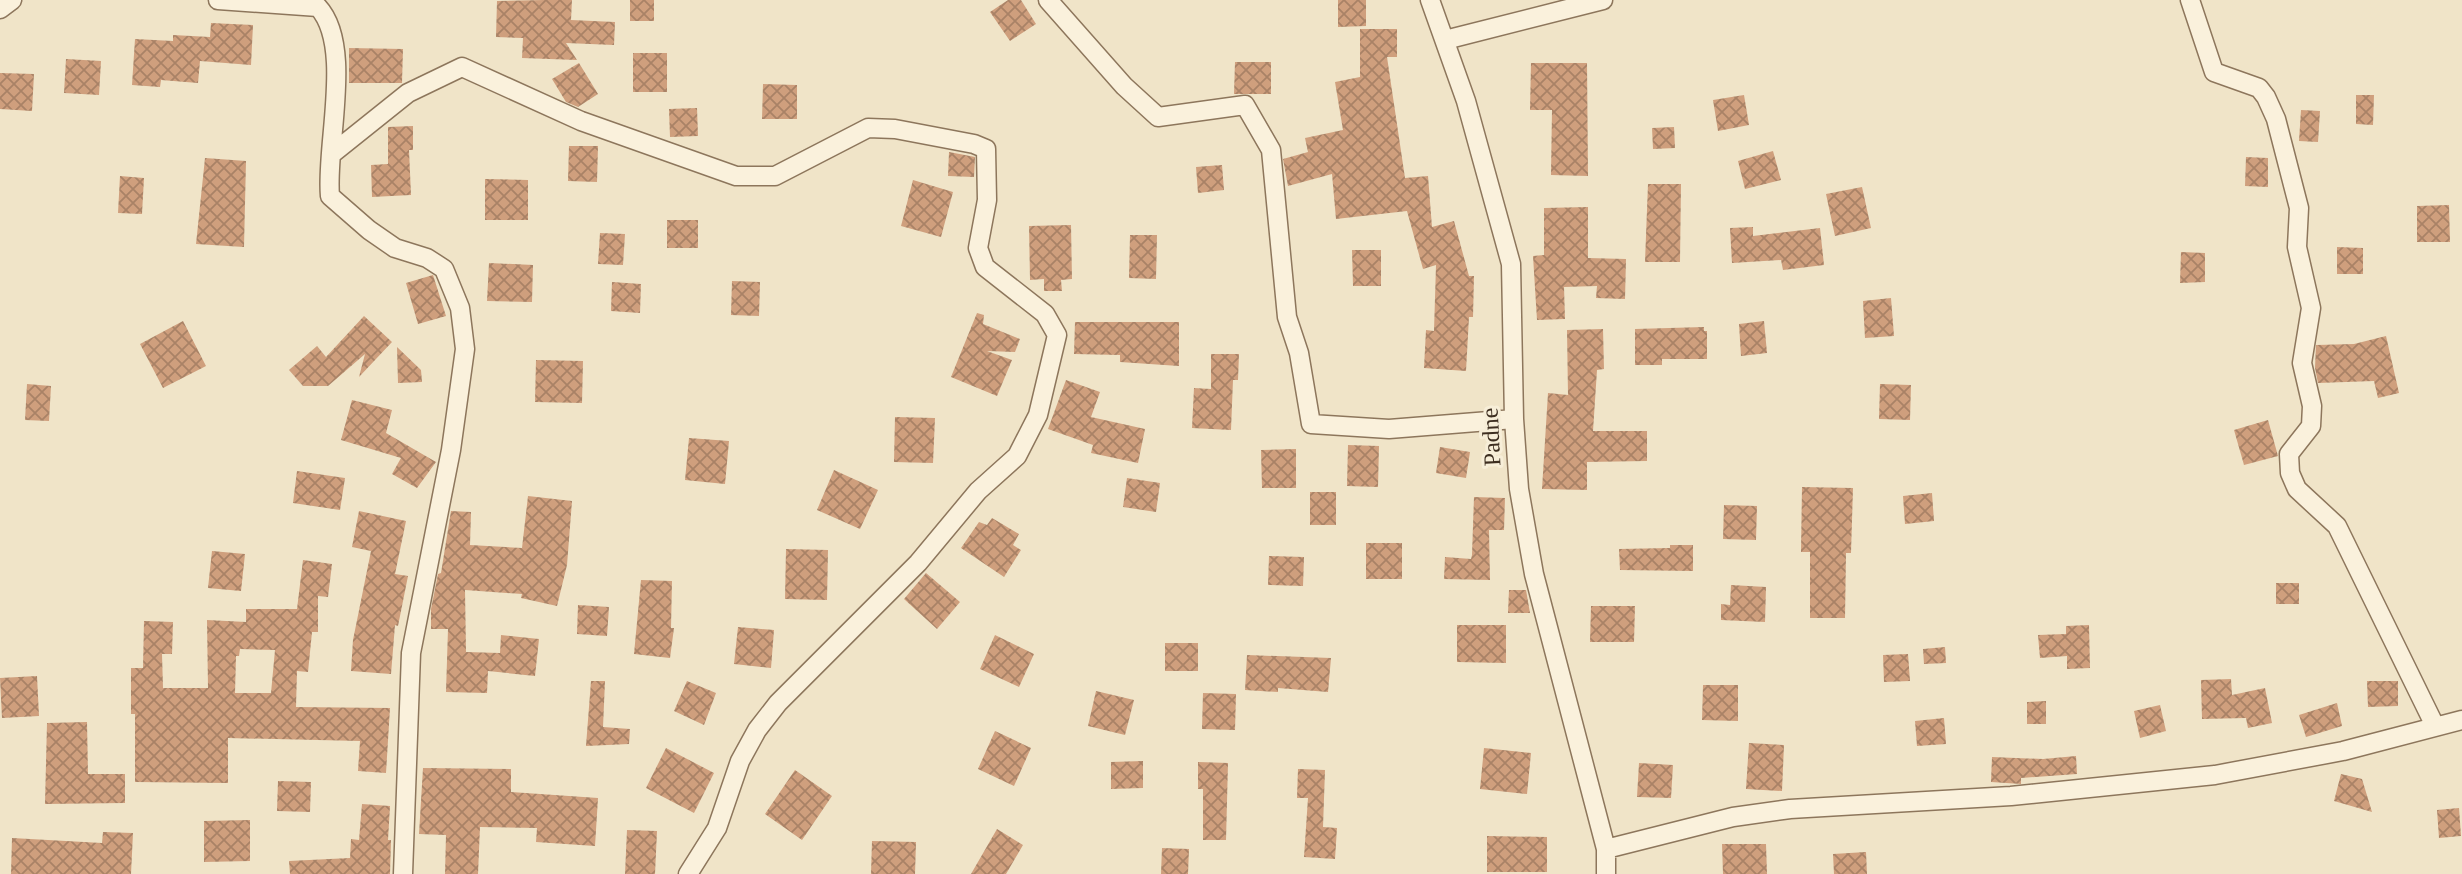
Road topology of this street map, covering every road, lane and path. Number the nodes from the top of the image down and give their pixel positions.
1 (12, 0) edge
2 (218, 0) edge
3 (1048, 0) edge
4 (1430, 0) edge
5 (1603, 0) edge
6 (2190, 0) edge
7 (0, 9) edge
8 (1445, 40) junction
9 (332, 153) junction
10 (1514, 419) junction
11 (2462, 720) edge
12 (2435, 726) junction
13 (1606, 849) junction
14 (403, 874) edge
15 (688, 874) edge
16 (1606, 874) edge

1 - 7 street
2 - 9 street
3 - 10 street
4 - 8 street, Padne
5 - 8 street
6 - 12 street
8 - 10 street, Padne
9 - 14 street
9 - 15 street
10 - 13 street, Padne
11 - 12 street
12 - 13 street
13 - 16 street, Padne

